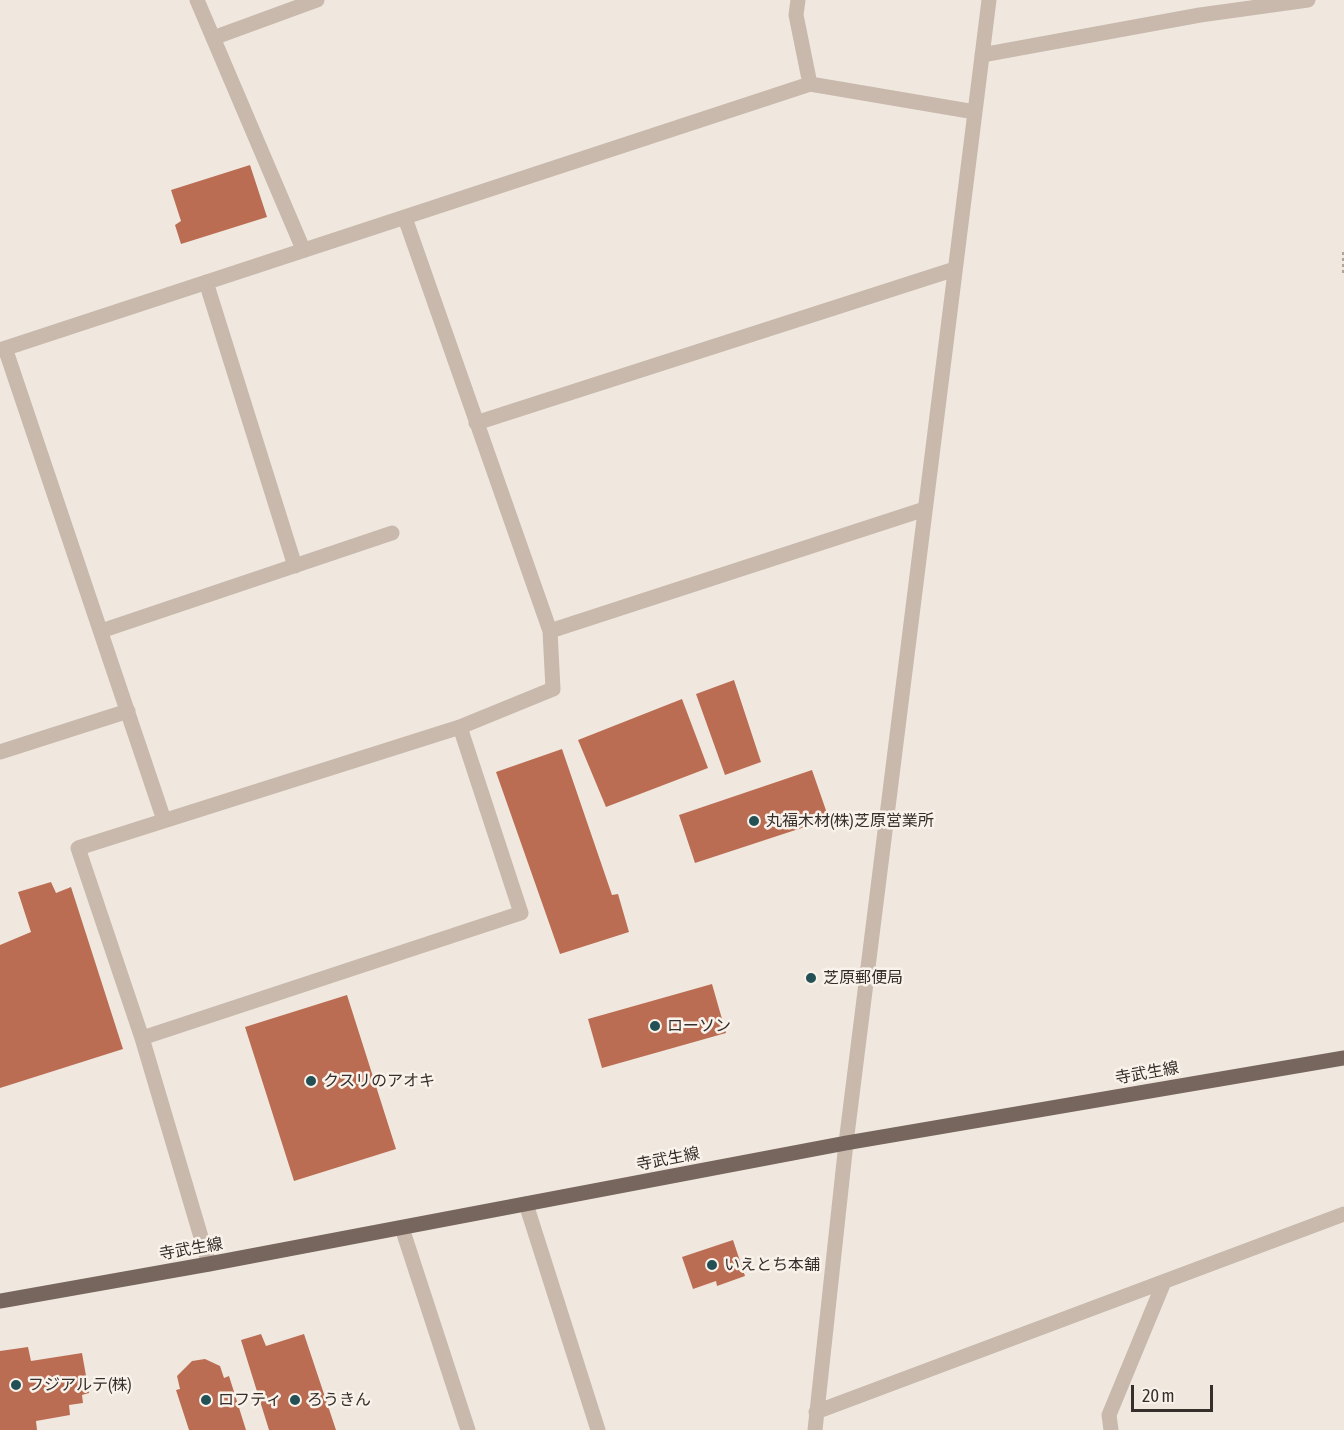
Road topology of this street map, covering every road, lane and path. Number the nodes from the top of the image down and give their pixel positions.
1 (197, 0) edge
2 (317, 0) edge
3 (798, 0) edge
4 (989, 0) edge
5 (1308, 0) edge
6 (213, 38) junction
7 (982, 55) junction
8 (810, 84) junction
9 (975, 112) junction
10 (405, 218) junction
11 (303, 249) junction
12 (1344, 252) edge
13 (955, 269) junction
14 (1344, 276) edge
15 (206, 282) junction
16 (2, 349) edge
17 (476, 423) junction
18 (925, 509) junction
19 (393, 533) dead end
20 (296, 566) junction
21 (550, 631) junction
22 (101, 632) junction
23 (128, 711) junction
24 (460, 727) junction
25 (0, 752) edge
26 (165, 820) junction
27 (142, 1038) junction
28 (1344, 1058) edge
29 (846, 1143) junction
30 (526, 1204) junction
31 (1344, 1214) edge
32 (402, 1228) junction
33 (209, 1264) junction
34 (1164, 1282) junction
35 (0, 1301) edge
36 (816, 1412) junction
37 (468, 1430) edge
38 (598, 1430) edge
39 (815, 1430) edge
40 (1111, 1430) edge

1 - 6 street
2 - 6 street
3 - 8 street
4 - 7 street
5 - 7 street
6 - 11 street
7 - 9 street
8 - 9 street
8 - 10 street
9 - 13 street
10 - 11 street
10 - 17 street
11 - 15 street
12 - 14 path
13 - 17 street
13 - 18 street
15 - 16 street
15 - 20 street
16 - 22 street
17 - 21 street
18 - 21 street
18 - 29 street
19 - 20 street
20 - 22 street
21 - 24 street
22 - 23 street
23 - 25 street
23 - 26 street
24 - 26 street
24 - 27 street
26 - 27 street
27 - 33 street
28 - 29 main road, 寺武生線
29 - 30 main road, 寺武生線
29 - 36 street
30 - 32 main road, 寺武生線
30 - 38 street
31 - 34 street
32 - 33 main road, 寺武生線
32 - 37 street
33 - 35 main road, 寺武生線
34 - 36 street
34 - 40 street
36 - 39 street

